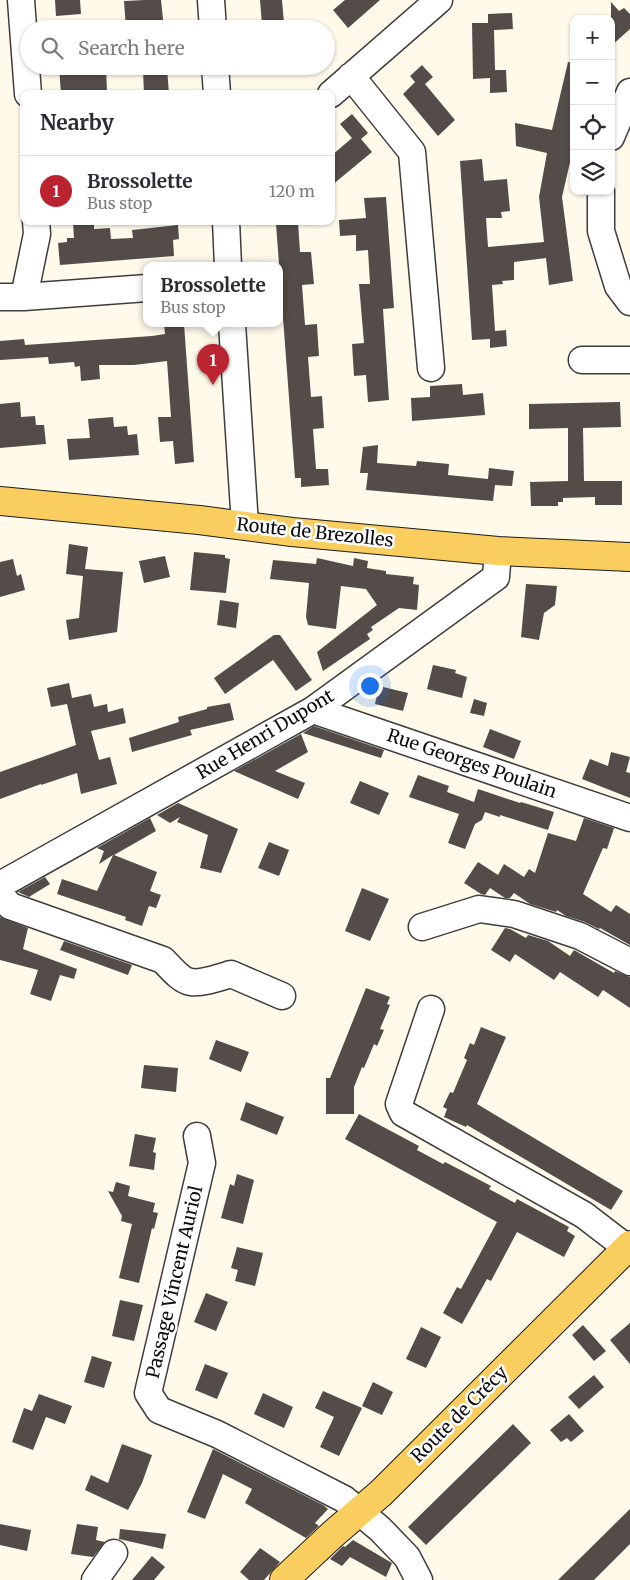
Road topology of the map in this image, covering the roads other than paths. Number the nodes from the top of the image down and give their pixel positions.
1 (21, 0) edge
2 (211, 0) edge
3 (439, 0) edge
4 (22, 20) edge
5 (212, 20) edge
6 (27, 75) edge
7 (216, 75) edge
8 (351, 76) junction
9 (28, 90) edge
10 (217, 90) edge
11 (335, 90) edge
12 (630, 92) edge
13 (615, 128) edge
14 (602, 195) edge
15 (36, 225) edge
16 (226, 225) edge
17 (228, 262) edge
18 (143, 288) edge
19 (12, 297) edge
20 (630, 302) edge
21 (232, 327) edge
22 (582, 360) dead end
23 (630, 360) edge
24 (431, 368) dead end
25 (0, 501) edge
26 (246, 525) junction
27 (498, 551) junction
28 (630, 557) edge
29 (313, 710) junction
30 (630, 818) edge
31 (0, 885) edge
32 (0, 894) edge
33 (422, 927) dead end
34 (630, 962) edge
35 (282, 996) dead end
36 (430, 1009) dead end
37 (197, 1136) dead end
38 (628, 1246) edge
39 (359, 1512) junction
40 (114, 1553) dead end
41 (95, 1580) edge
42 (284, 1580) edge
43 (419, 1580) edge

1 - 4 street
2 - 5 street
3 - 8 street
6 - 9 street
7 - 10 street
8 - 11 street
8 - 24 street
12 - 13 street
14 - 20 street
15 - 19 street
16 - 17 street
18 - 19 street
21 - 26 street
22 - 23 street
25 - 26 main road, Route de Brezolles
26 - 27 main road, Route de Brezolles
27 - 28 main road, Route de Brezolles
27 - 29 street, Rue Henri Dupont
29 - 30 street, Rue Georges Poulain
29 - 31 street, Rue Henri Dupont
32 - 35 street
33 - 34 street
36 - 38 street
37 - 39 street, Passage Vincent Auriol
38 - 39 main road, Route de Crécy
39 - 42 main road, Route de Crécy
39 - 43 street, Passage Vincent Auriol
40 - 41 street

